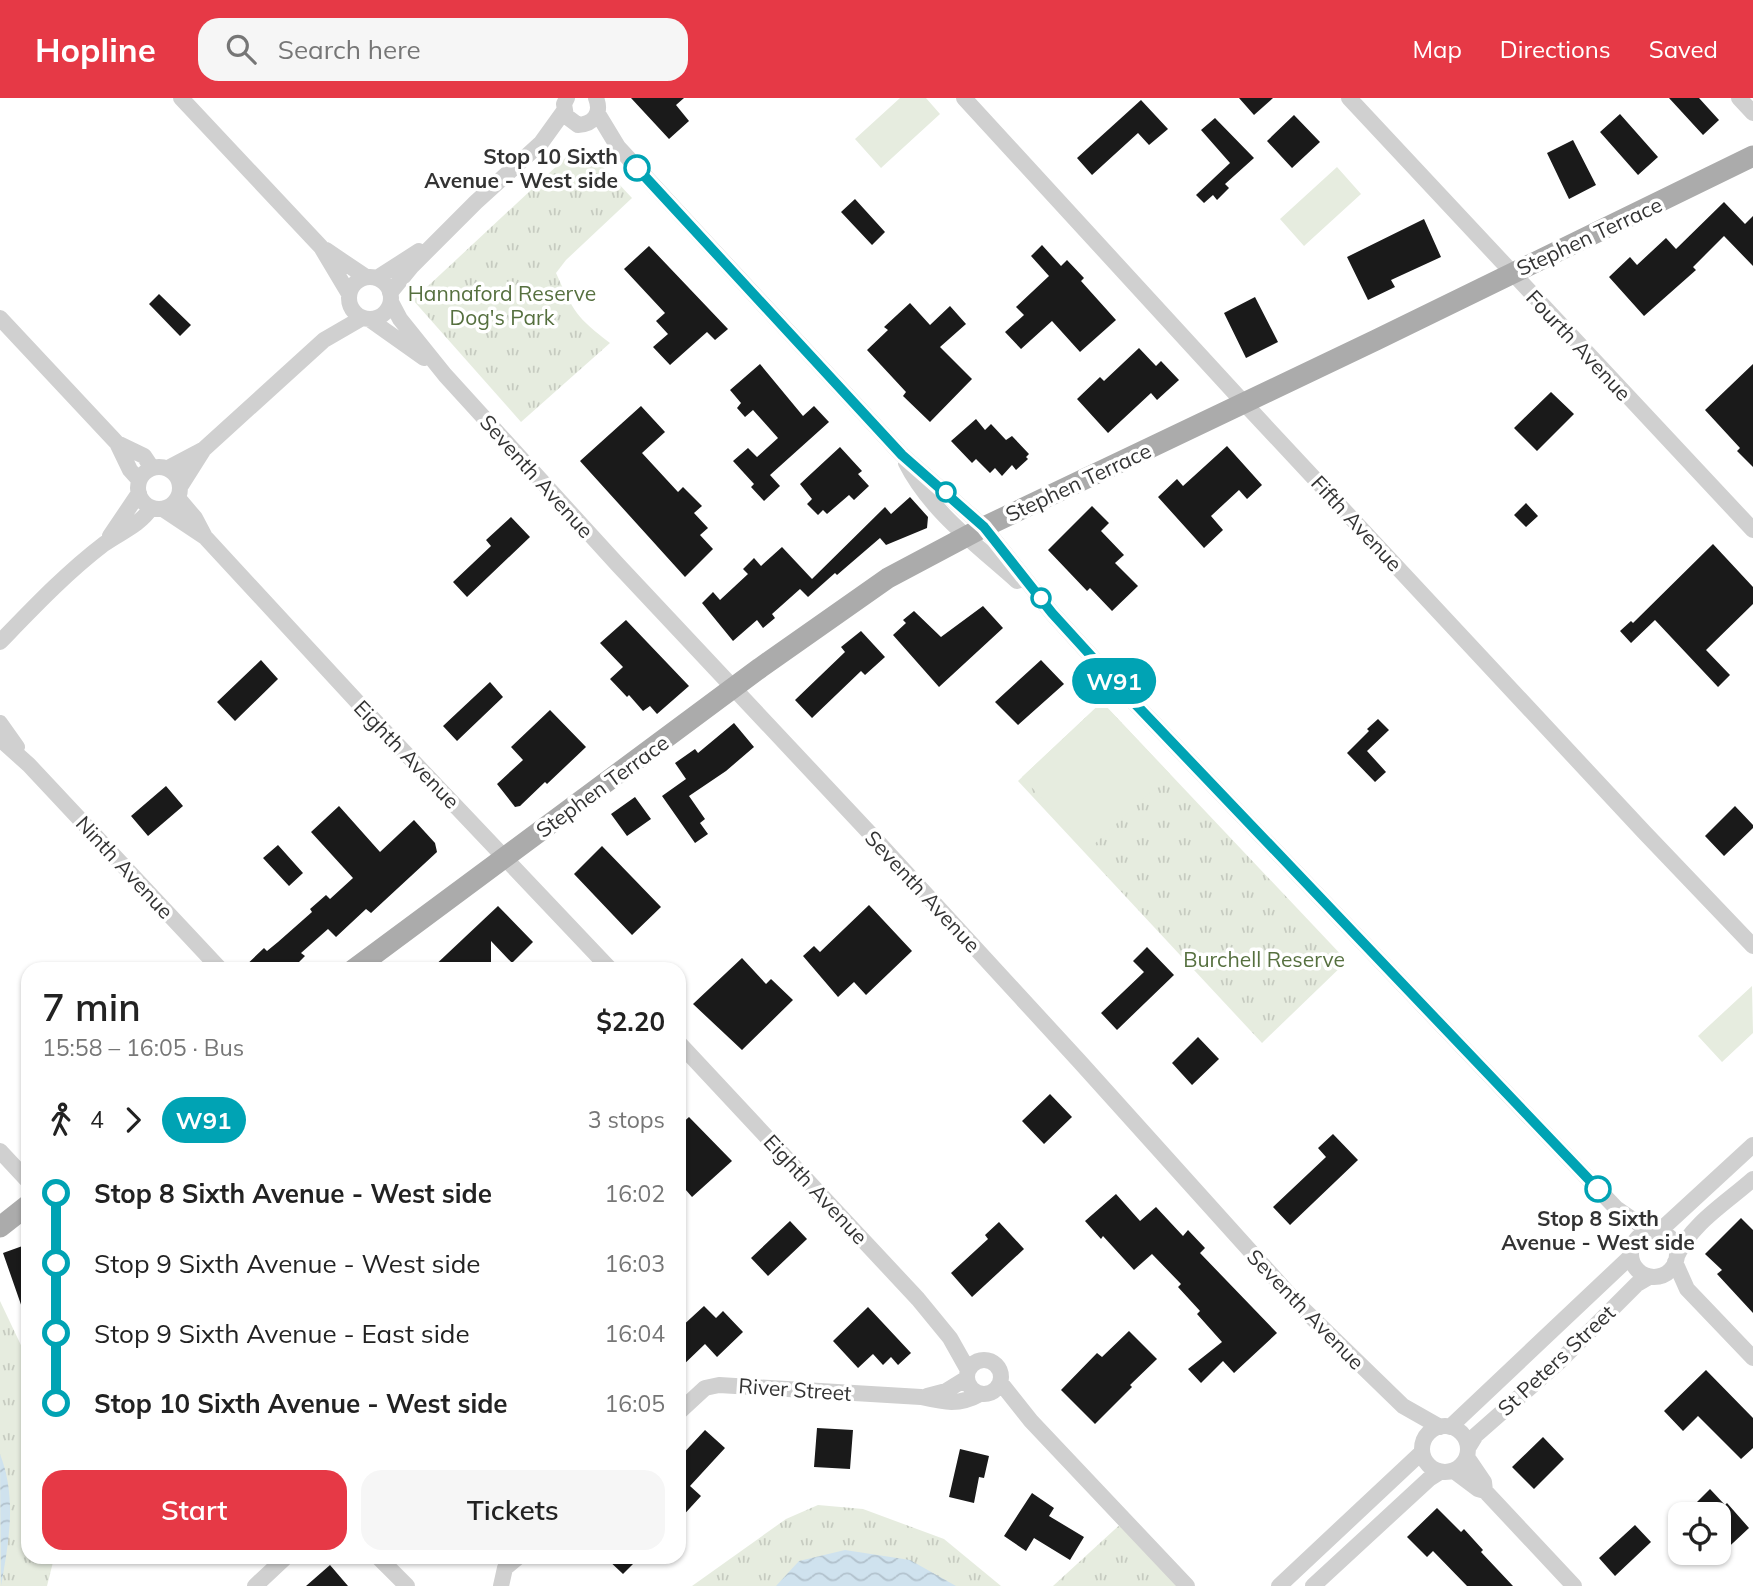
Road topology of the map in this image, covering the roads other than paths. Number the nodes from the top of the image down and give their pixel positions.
1 (181, 98) edge
2 (964, 98) edge
3 (1349, 98) edge
4 (1739, 98) edge
5 (564, 103) edge
6 (599, 104) edge
7 (1753, 113) edge
8 (581, 124) junction
9 (541, 143) junction
10 (618, 147) junction
11 (1753, 156) edge
12 (439, 239) junction
13 (321, 247) junction
14 (1511, 273) junction
15 (371, 277) junction
16 (390, 298) junction
17 (349, 299) junction
18 (0, 318) edge
19 (366, 319) junction
20 (324, 340) junction
21 (445, 374) junction
22 (1244, 403) junction
23 (117, 443) junction
24 (204, 449) junction
25 (160, 468) junction
26 (139, 486) junction
27 (179, 492) junction
28 (157, 508) junction
29 (1753, 530) edge
30 (975, 531) junction
31 (205, 537) junction
32 (104, 544) junction
33 (26, 616) junction
34 (0, 634) edge
35 (0, 642) edge
36 (734, 688) junction
37 (0, 723) edge
38 (0, 740) edge
39 (29, 765) junction
40 (506, 857) junction
41 (1753, 946) edge
42 (213, 962) edge
43 (364, 962) edge
44 (604, 962) edge
45 (686, 1050) edge
46 (1753, 1145) edge
47 (0, 1152) edge
48 (21, 1174) edge
49 (1753, 1179) edge
50 (1616, 1208) junction
51 (21, 1210) edge
52 (0, 1227) edge
53 (1653, 1231) junction
54 (1632, 1250) junction
55 (1676, 1259) junction
56 (1654, 1276) junction
57 (1687, 1289) junction
58 (1753, 1358) edge
59 (971, 1370) junction
60 (1000, 1382) junction
61 (984, 1394) junction
62 (921, 1397) junction
63 (686, 1406) edge
64 (1403, 1406) junction
65 (1031, 1420) junction
66 (1445, 1427) junction
67 (1423, 1446) junction
68 (1467, 1452) junction
69 (1447, 1472) junction
70 (1485, 1491) junction
71 (279, 1564) edge
72 (385, 1564) edge
73 (510, 1564) edge
74 (255, 1586) edge
75 (407, 1586) edge
76 (501, 1586) edge
77 (1187, 1586) edge
78 (1279, 1586) edge
79 (1313, 1586) edge
80 (1573, 1586) edge

1 - 13 street
2 - 22 street, Fifth Avenue
3 - 14 street, Fourth Avenue
4 - 7 street
5 - 8 street
5 - 9 street
6 - 8 street
6 - 10 street
8 - 9 street
8 - 10 street
9 - 12 street
10 - 30 street
11 - 14 main road, Stephen Terrace
12 - 15 street
12 - 16 street
13 - 15 street
13 - 17 street
14 - 22 main road, Stephen Terrace
14 - 29 street, Fourth Avenue
15 - 16 street
15 - 17 street
16 - 19 street
16 - 21 street, Seventh Avenue
17 - 19 street
17 - 20 street
18 - 23 street
19 - 20 street
19 - 21 street, Seventh Avenue
20 - 24 street
21 - 36 street, Seventh Avenue
22 - 30 main road, Stephen Terrace
22 - 41 street, Fifth Avenue
23 - 25 street
23 - 26 street
24 - 25 street
24 - 27 street
25 - 26 street
25 - 27 street
26 - 28 street
26 - 32 street
27 - 28 street
27 - 31 street, Eighth Avenue
28 - 31 street, Eighth Avenue
28 - 32 street
30 - 36 main road, Stephen Terrace
30 - 50 street
31 - 40 street, Eighth Avenue
32 - 33 street
33 - 34 street
33 - 35 street
36 - 40 main road, Stephen Terrace
36 - 64 street, Seventh Avenue
37 - 39 street, Ninth Avenue
38 - 39 street, Ninth Avenue
39 - 42 street, Ninth Avenue
40 - 43 main road, Stephen Terrace
40 - 44 street, Eighth Avenue
45 - 59 street, Eighth Avenue
46 - 53 street
47 - 48 street
49 - 55 street
50 - 53 street
50 - 54 street
51 - 52 main road
53 - 54 street
53 - 55 street
54 - 56 street
54 - 66 street, St Peters Street
55 - 56 street
55 - 57 street
56 - 57 street
56 - 68 street, St Peters Street
57 - 58 street
59 - 60 street
59 - 61 street
59 - 62 street, River Street
60 - 61 street
60 - 65 street
61 - 62 street, River Street
61 - 65 street
62 - 63 street, River Street
64 - 66 street, Seventh Avenue
64 - 67 street, Seventh Avenue
65 - 77 street
66 - 67 street
66 - 68 street
67 - 69 street
67 - 78 street
68 - 69 street
68 - 70 street
69 - 70 street
69 - 79 street
70 - 80 street
71 - 74 street
72 - 75 street
73 - 76 street

